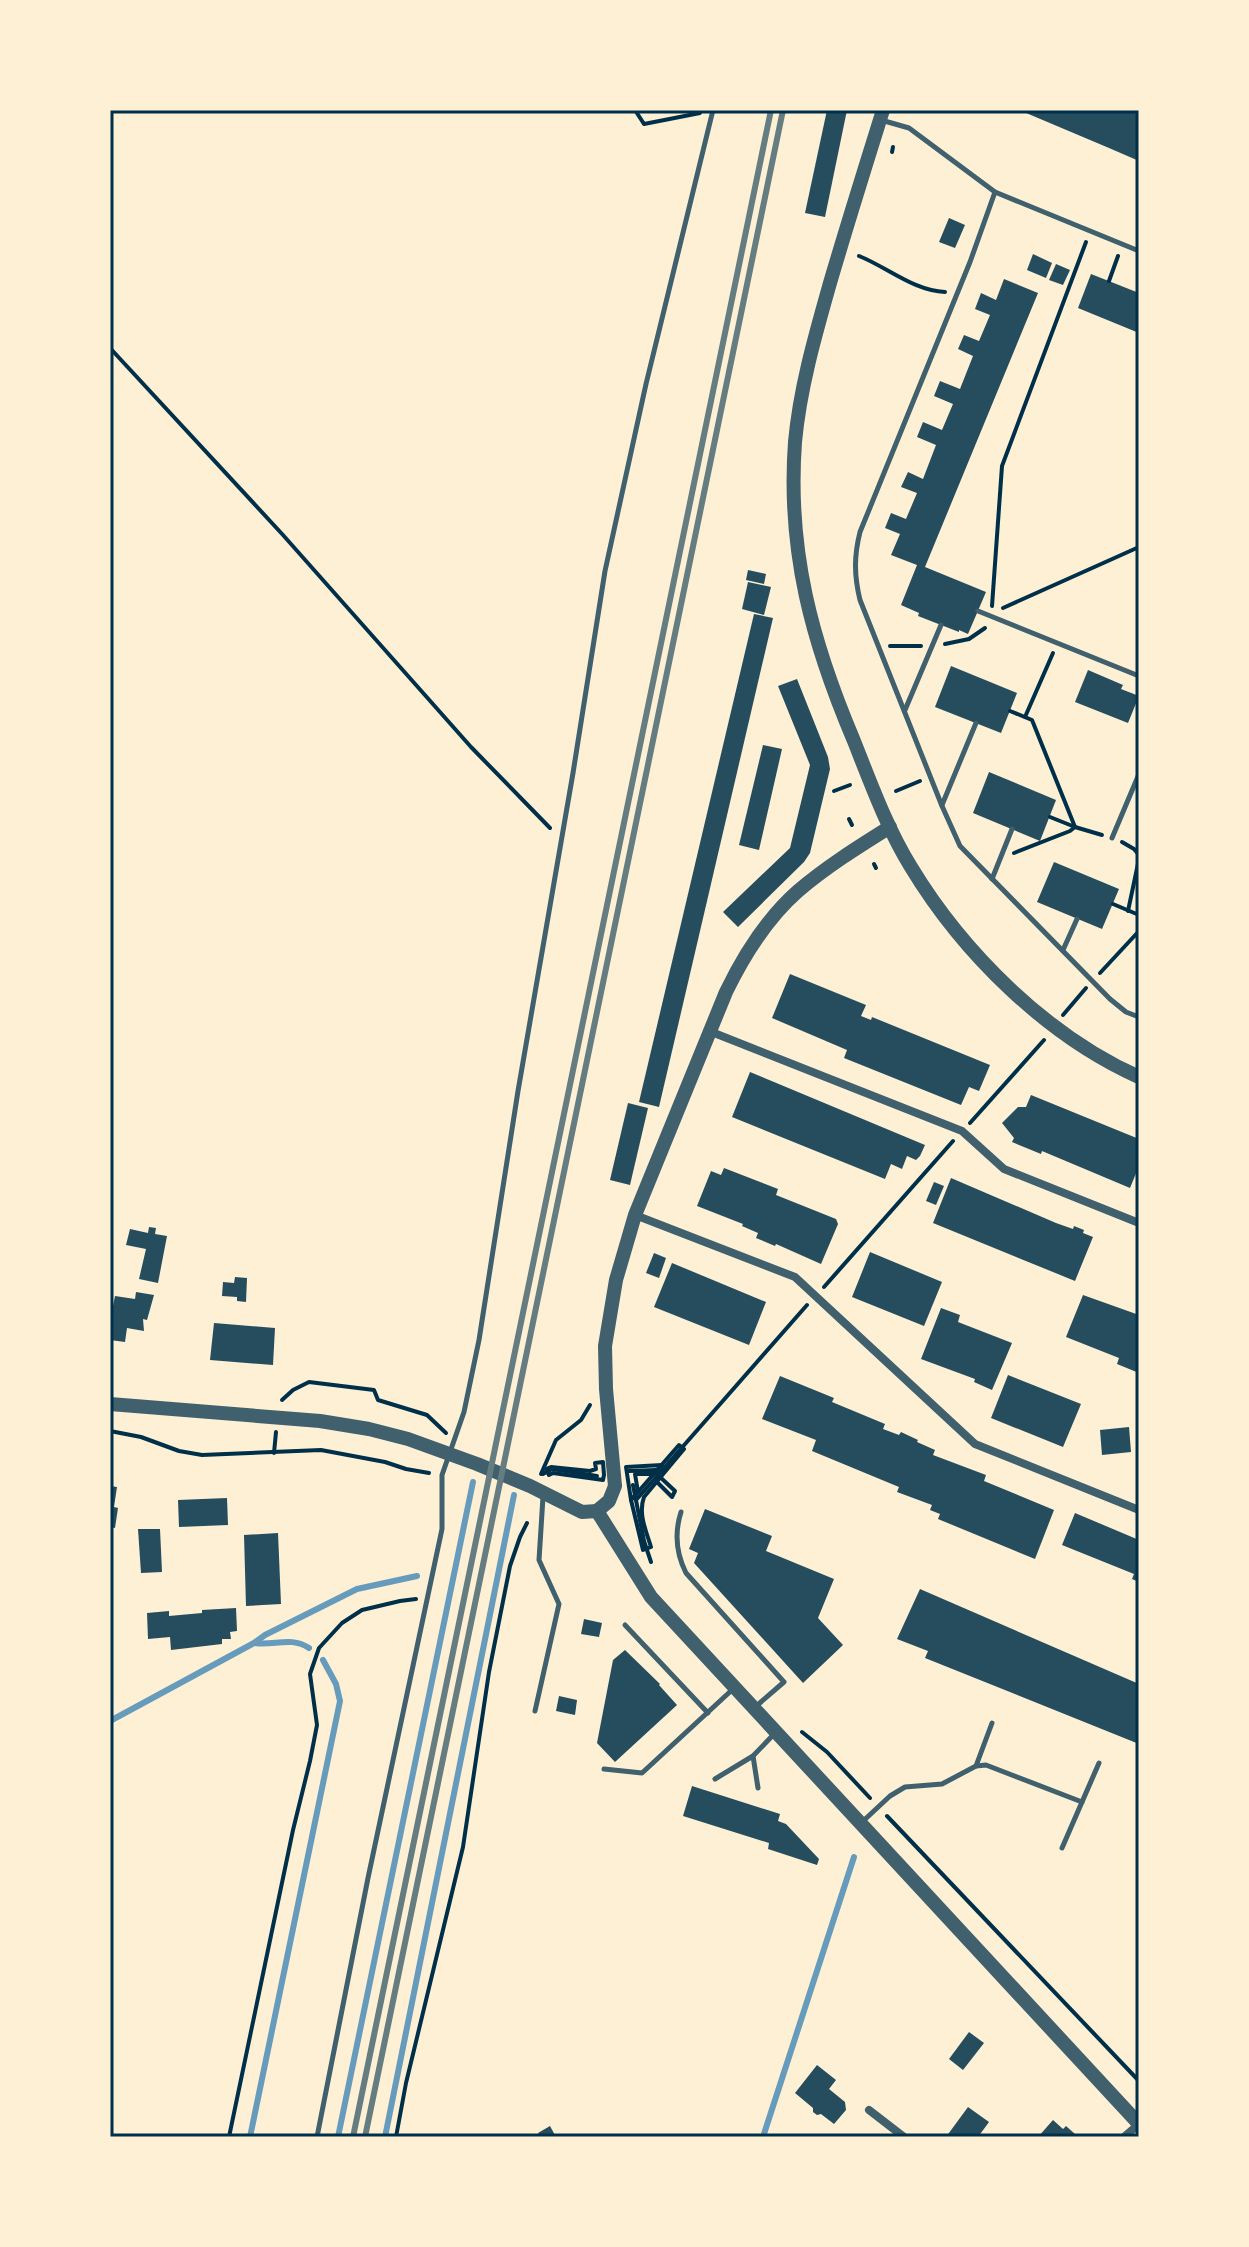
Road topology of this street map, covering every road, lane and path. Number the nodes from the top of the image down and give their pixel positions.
1 (635, 110) edge
2 (707, 110) edge
3 (713, 110) edge
4 (881, 115) edge
5 (995, 192) junction
6 (1089, 232) junction
7 (1074, 239) dead end
8 (1085, 244) junction
9 (1095, 246) dead end
10 (1106, 251) dead end
11 (1139, 251) edge
12 (859, 256) dead end
13 (1118, 256) junction
14 (1129, 260) dead end
15 (1109, 281) dead end
16 (958, 292) junction
17 (110, 348) edge
18 (1139, 547) edge
19 (999, 610) dead end
20 (978, 611) dead end
21 (992, 614) dead end
22 (941, 625) dead end
23 (1057, 643) junction
24 (1139, 676) edge
25 (905, 711) junction
26 (1010, 711) dead end
27 (1025, 717) junction
28 (976, 723) dead end
29 (1139, 774) edge
30 (930, 776) junction
31 (850, 785) dead end
32 (834, 791) dead end
33 (896, 791) dead end
34 (942, 806) junction
35 (1050, 817) dead end
36 (849, 819) dead end
37 (852, 825) dead end
38 (890, 827) junction
39 (1075, 827) junction
40 (1012, 829) dead end
41 (562, 837) junction
42 (1112, 838) junction
43 (1139, 857) edge
44 (1001, 858) junction
45 (992, 879) junction
46 (1113, 904) dead end
47 (1128, 911) junction
48 (1139, 915) edge
49 (1077, 919) dead end
50 (1139, 931) edge
51 (1063, 950) junction
52 (1092, 980) junction
53 (1066, 1011) dead end
54 (1139, 1017) edge
55 (709, 1031) junction
56 (1040, 1044) dead end
57 (1139, 1077) edge
58 (962, 1131) junction
59 (635, 1215) junction
60 (1138, 1221) edge
61 (816, 1295) junction
62 (592, 1401) dead end
63 (110, 1404) edge
64 (278, 1417) junction
65 (110, 1431) edge
66 (451, 1447) junction
67 (274, 1453) junction
68 (397, 1465) dead end
69 (547, 1472) junction
70 (613, 1474) junction
71 (658, 1474) junction
72 (543, 1492) junction
73 (638, 1492) junction
74 (676, 1496) dead end
75 (634, 1500) junction
76 (1139, 1510) edge
77 (597, 1511) junction
78 (681, 1512) dead end
79 (427, 1598) junction
80 (625, 1625) dead end
81 (734, 1689) junction
82 (754, 1709) junction
83 (535, 1711) dead end
84 (708, 1713) junction
85 (992, 1723) dead end
86 (776, 1732) junction
87 (753, 1756) junction
88 (1099, 1763) dead end
89 (976, 1766) junction
90 (604, 1769) dead end
91 (715, 1779) dead end
92 (758, 1788) dead end
93 (1082, 1802) junction
94 (861, 1823) junction
95 (1062, 1848) dead end
96 (869, 2110) dead end
97 (1139, 2124) edge
98 (229, 2137) edge
99 (317, 2137) edge
100 (396, 2137) edge
101 (904, 2137) edge
102 (1124, 2137) edge

1 - 2 path
3 - 41 lane
4 - 5 lane
4 - 38 street
5 - 6 lane
5 - 16 lane
6 - 8 path
6 - 11 lane
7 - 8 path
8 - 9 path
8 - 21 path
10 - 13 path
12 - 16 path
13 - 14 path
13 - 15 path
16 - 25 lane
17 - 41 path
18 - 19 path
20 - 23 lane
22 - 25 lane
23 - 24 lane
23 - 27 path
25 - 30 lane
26 - 27 path
27 - 39 path
28 - 34 lane
29 - 42 lane
30 - 33 path
30 - 34 lane
31 - 32 path
34 - 45 lane
35 - 39 path
36 - 37 path
38 - 55 street
38 - 57 street
39 - 42 path
39 - 44 path
40 - 44 lane
41 - 66 lane
42 - 43 path
43 - 47 path
44 - 45 lane
45 - 51 lane
46 - 47 path
47 - 48 path
49 - 51 lane
50 - 52 path
51 - 52 lane
52 - 53 path
52 - 54 lane
55 - 58 street
55 - 59 street
56 - 58 path
58 - 60 street
58 - 61 path
59 - 61 street
59 - 70 street
61 - 71 path
61 - 76 street
62 - 69 path
63 - 64 street
64 - 66 street
64 - 66 path
64 - 67 path
65 - 67 path
66 - 72 street
66 - 79 lane
67 - 68 path
69 - 69 path
69 - 70 path
70 - 71 path
70 - 75 path
70 - 77 street
71 - 73 path
71 - 73 path
71 - 74 path
71 - 75 path
71 - 75 path
72 - 77 street
72 - 83 lane
72 - 100 path
73 - 75 path
77 - 81 street
78 - 82 lane
79 - 98 path
79 - 99 lane
80 - 84 lane
81 - 82 street
81 - 84 lane
82 - 86 street
84 - 90 lane
85 - 89 lane
86 - 87 lane
86 - 94 street
87 - 91 lane
87 - 92 lane
88 - 93 lane
89 - 93 lane
89 - 94 lane
93 - 95 lane
94 - 97 street
96 - 101 street
97 - 102 street

